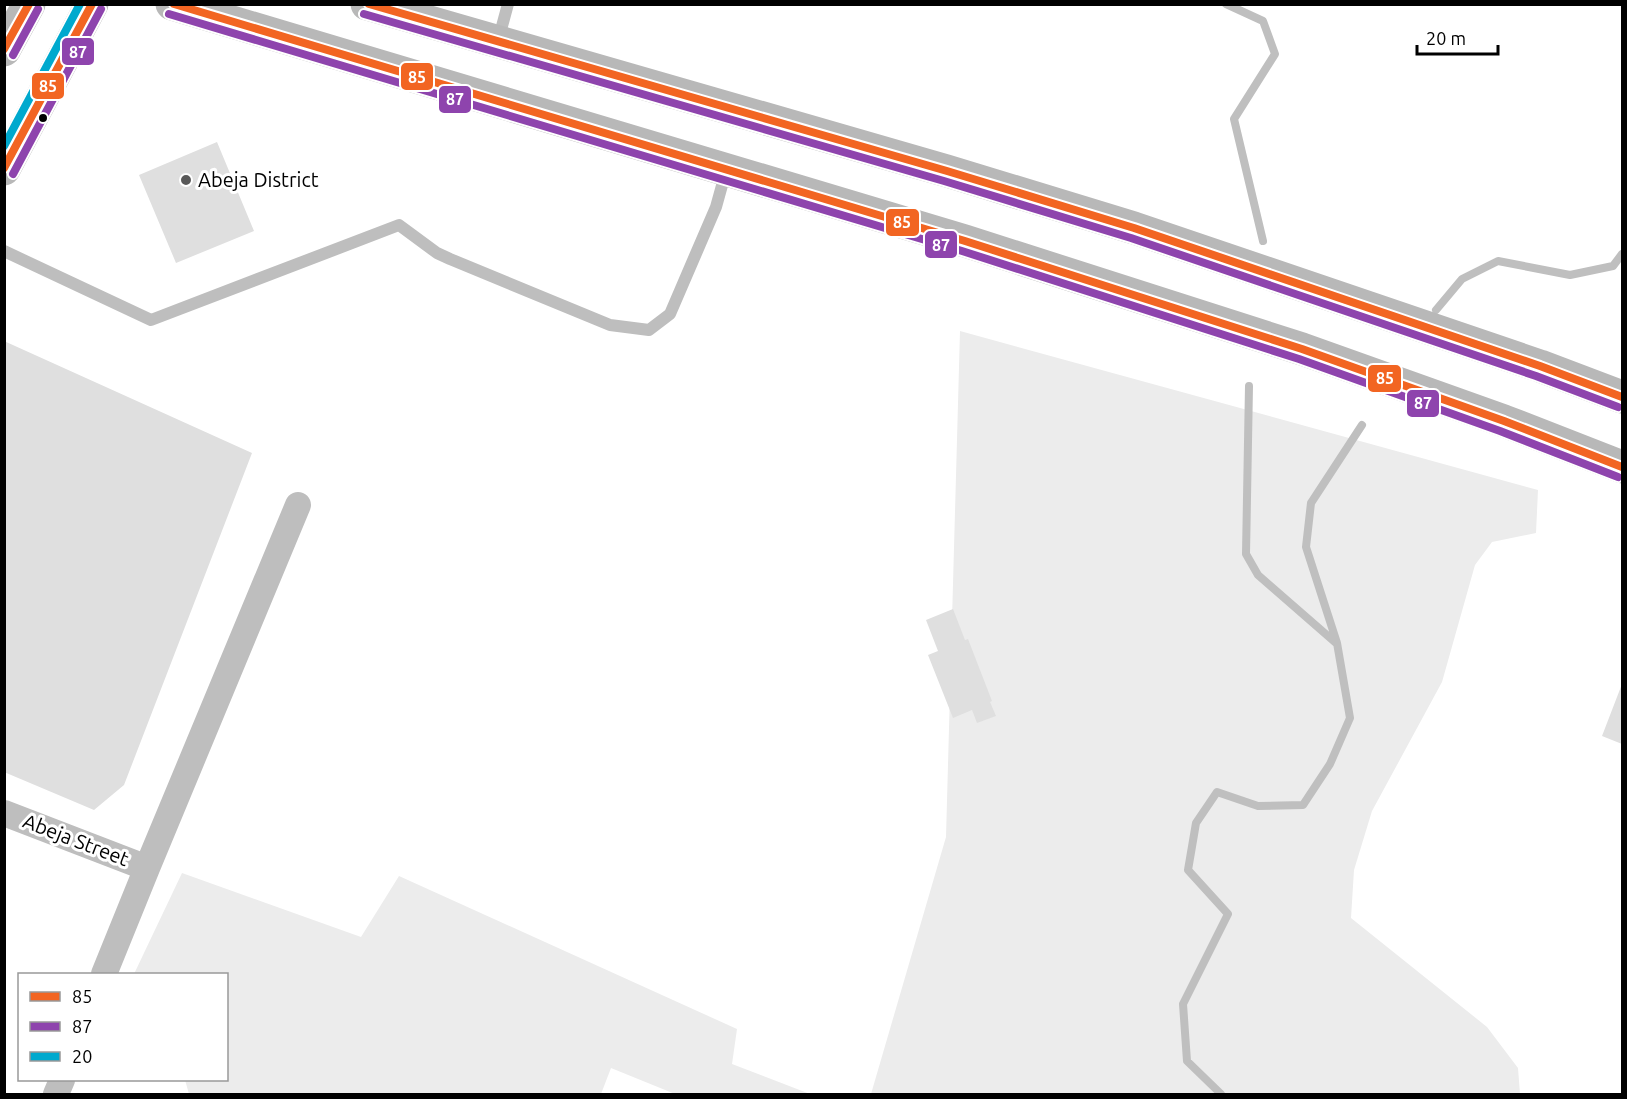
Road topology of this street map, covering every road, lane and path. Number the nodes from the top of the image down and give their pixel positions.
1 (29, 4) edge
2 (92, 4) edge
3 (172, 4) edge
4 (367, 4) edge
5 (508, 4) edge
6 (498, 42) junction
7 (4, 50) edge
8 (4, 168) edge
9 (726, 169) junction
10 (4, 250) edge
11 (1623, 397) edge
12 (1623, 467) edge
13 (298, 505) dead end
14 (4, 813) edge
15 (147, 868) junction
16 (105, 973) edge
17 (62, 1081) edge
18 (56, 1095) edge

1 - 7 main road
2 - 8 main road
3 - 9 main road
4 - 6 main road
5 - 6 lane
6 - 11 main road
9 - 10 lane
9 - 12 main road
13 - 15 street
14 - 15 street, Abeja Street
15 - 16 street
17 - 18 street

